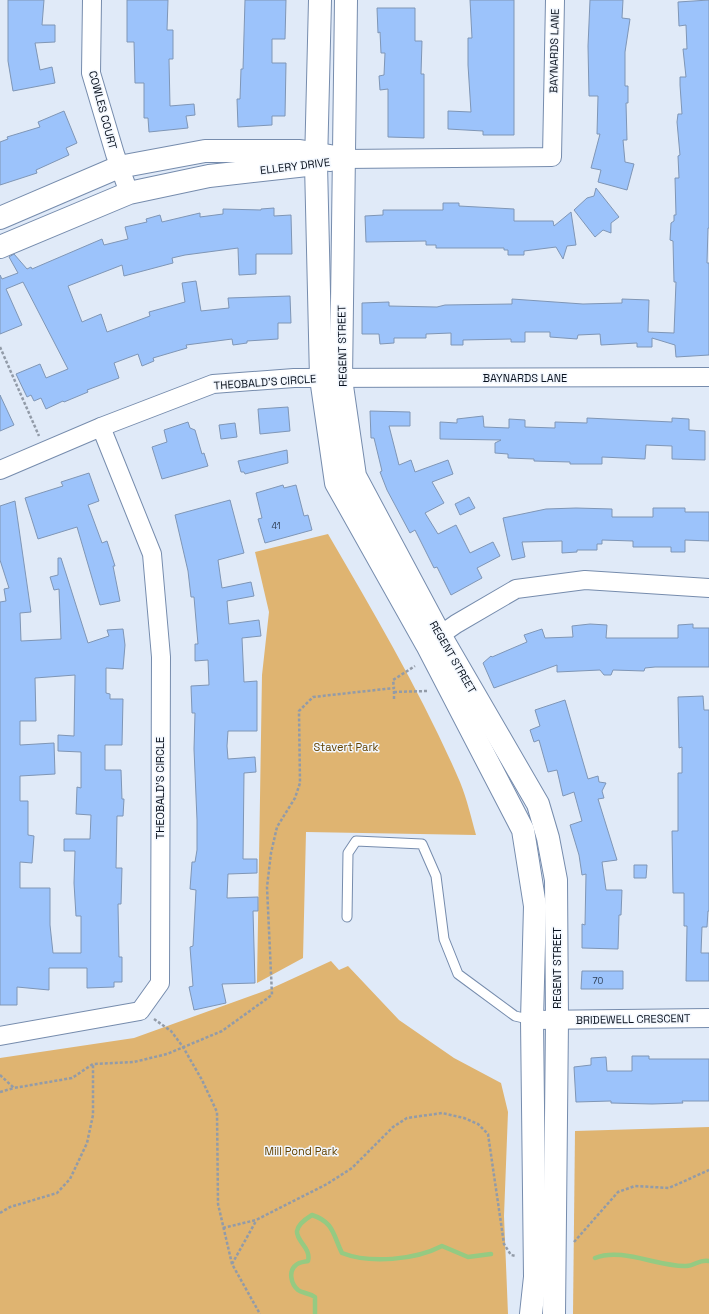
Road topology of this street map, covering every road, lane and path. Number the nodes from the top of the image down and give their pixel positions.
1 (92, 0) edge
2 (320, 0) edge
3 (346, 0) edge
4 (555, 0) edge
5 (316, 159) junction
6 (343, 159) junction
7 (119, 167) junction
8 (129, 193) junction
9 (0, 218) edge
10 (0, 247) edge
11 (0, 347) edge
12 (709, 377) edge
13 (331, 378) junction
14 (101, 427) junction
15 (46, 451) junction
16 (0, 470) edge
17 (709, 588) edge
18 (434, 640) junction
19 (415, 666) dead end
20 (394, 690) junction
21 (428, 691) dead end
22 (394, 700) dead end
23 (347, 917) dead end
24 (150, 997) junction
25 (709, 1018) edge
26 (532, 1020) junction
27 (557, 1020) junction
28 (0, 1036) edge
29 (183, 1047) junction
30 (93, 1064) junction
31 (0, 1075) edge
32 (14, 1088) junction
33 (0, 1092) edge
34 (709, 1170) edge
35 (0, 1213) edge
36 (256, 1220) junction
37 (224, 1228) junction
38 (574, 1242) dead end
39 (521, 1257) dead end
40 (232, 1264) junction
41 (260, 1314) edge
42 (531, 1314) edge
43 (554, 1314) edge

1 - 7 street, COWLES COURT
2 - 5 street, REGENT STREET
3 - 6 street, REGENT STREET
4 - 6 street, BAYNARDS LANE
5 - 6 street, ELLERY DRIVE
5 - 7 street, ELLERY DRIVE
5 - 8 street, ELLERY DRIVE
5 - 13 street, REGENT STREET
6 - 13 street, REGENT STREET
7 - 8 street, COWLES COURT
7 - 9 street, ELLERY DRIVE
8 - 10 street, ELLERY DRIVE
11 - 15 path
12 - 13 street, BAYNARDS LANE
13 - 14 street, THEOBALD'S CIRCLE
13 - 18 street, REGENT STREET
14 - 15 street, THEOBALD'S CIRCLE
14 - 24 street, THEOBALD'S CIRCLE
15 - 16 street, THEOBALD'S CIRCLE
17 - 18 street
18 - 26 street, REGENT STREET
18 - 27 street, REGENT STREET
19 - 20 path
20 - 21 path
20 - 22 path
20 - 29 path
23 - 26 lane
24 - 28 street, THEOBALD'S CIRCLE
24 - 29 path
25 - 27 street, BRIDEWELL CRESCENT
26 - 27 street, BRIDEWELL CRESCENT
26 - 42 street, REGENT STREET
27 - 43 street, REGENT STREET
29 - 30 path
29 - 37 path
30 - 32 path
30 - 35 path
31 - 32 path
32 - 33 path
34 - 38 path
36 - 37 path
36 - 39 path
36 - 40 path
37 - 40 path
40 - 41 path

